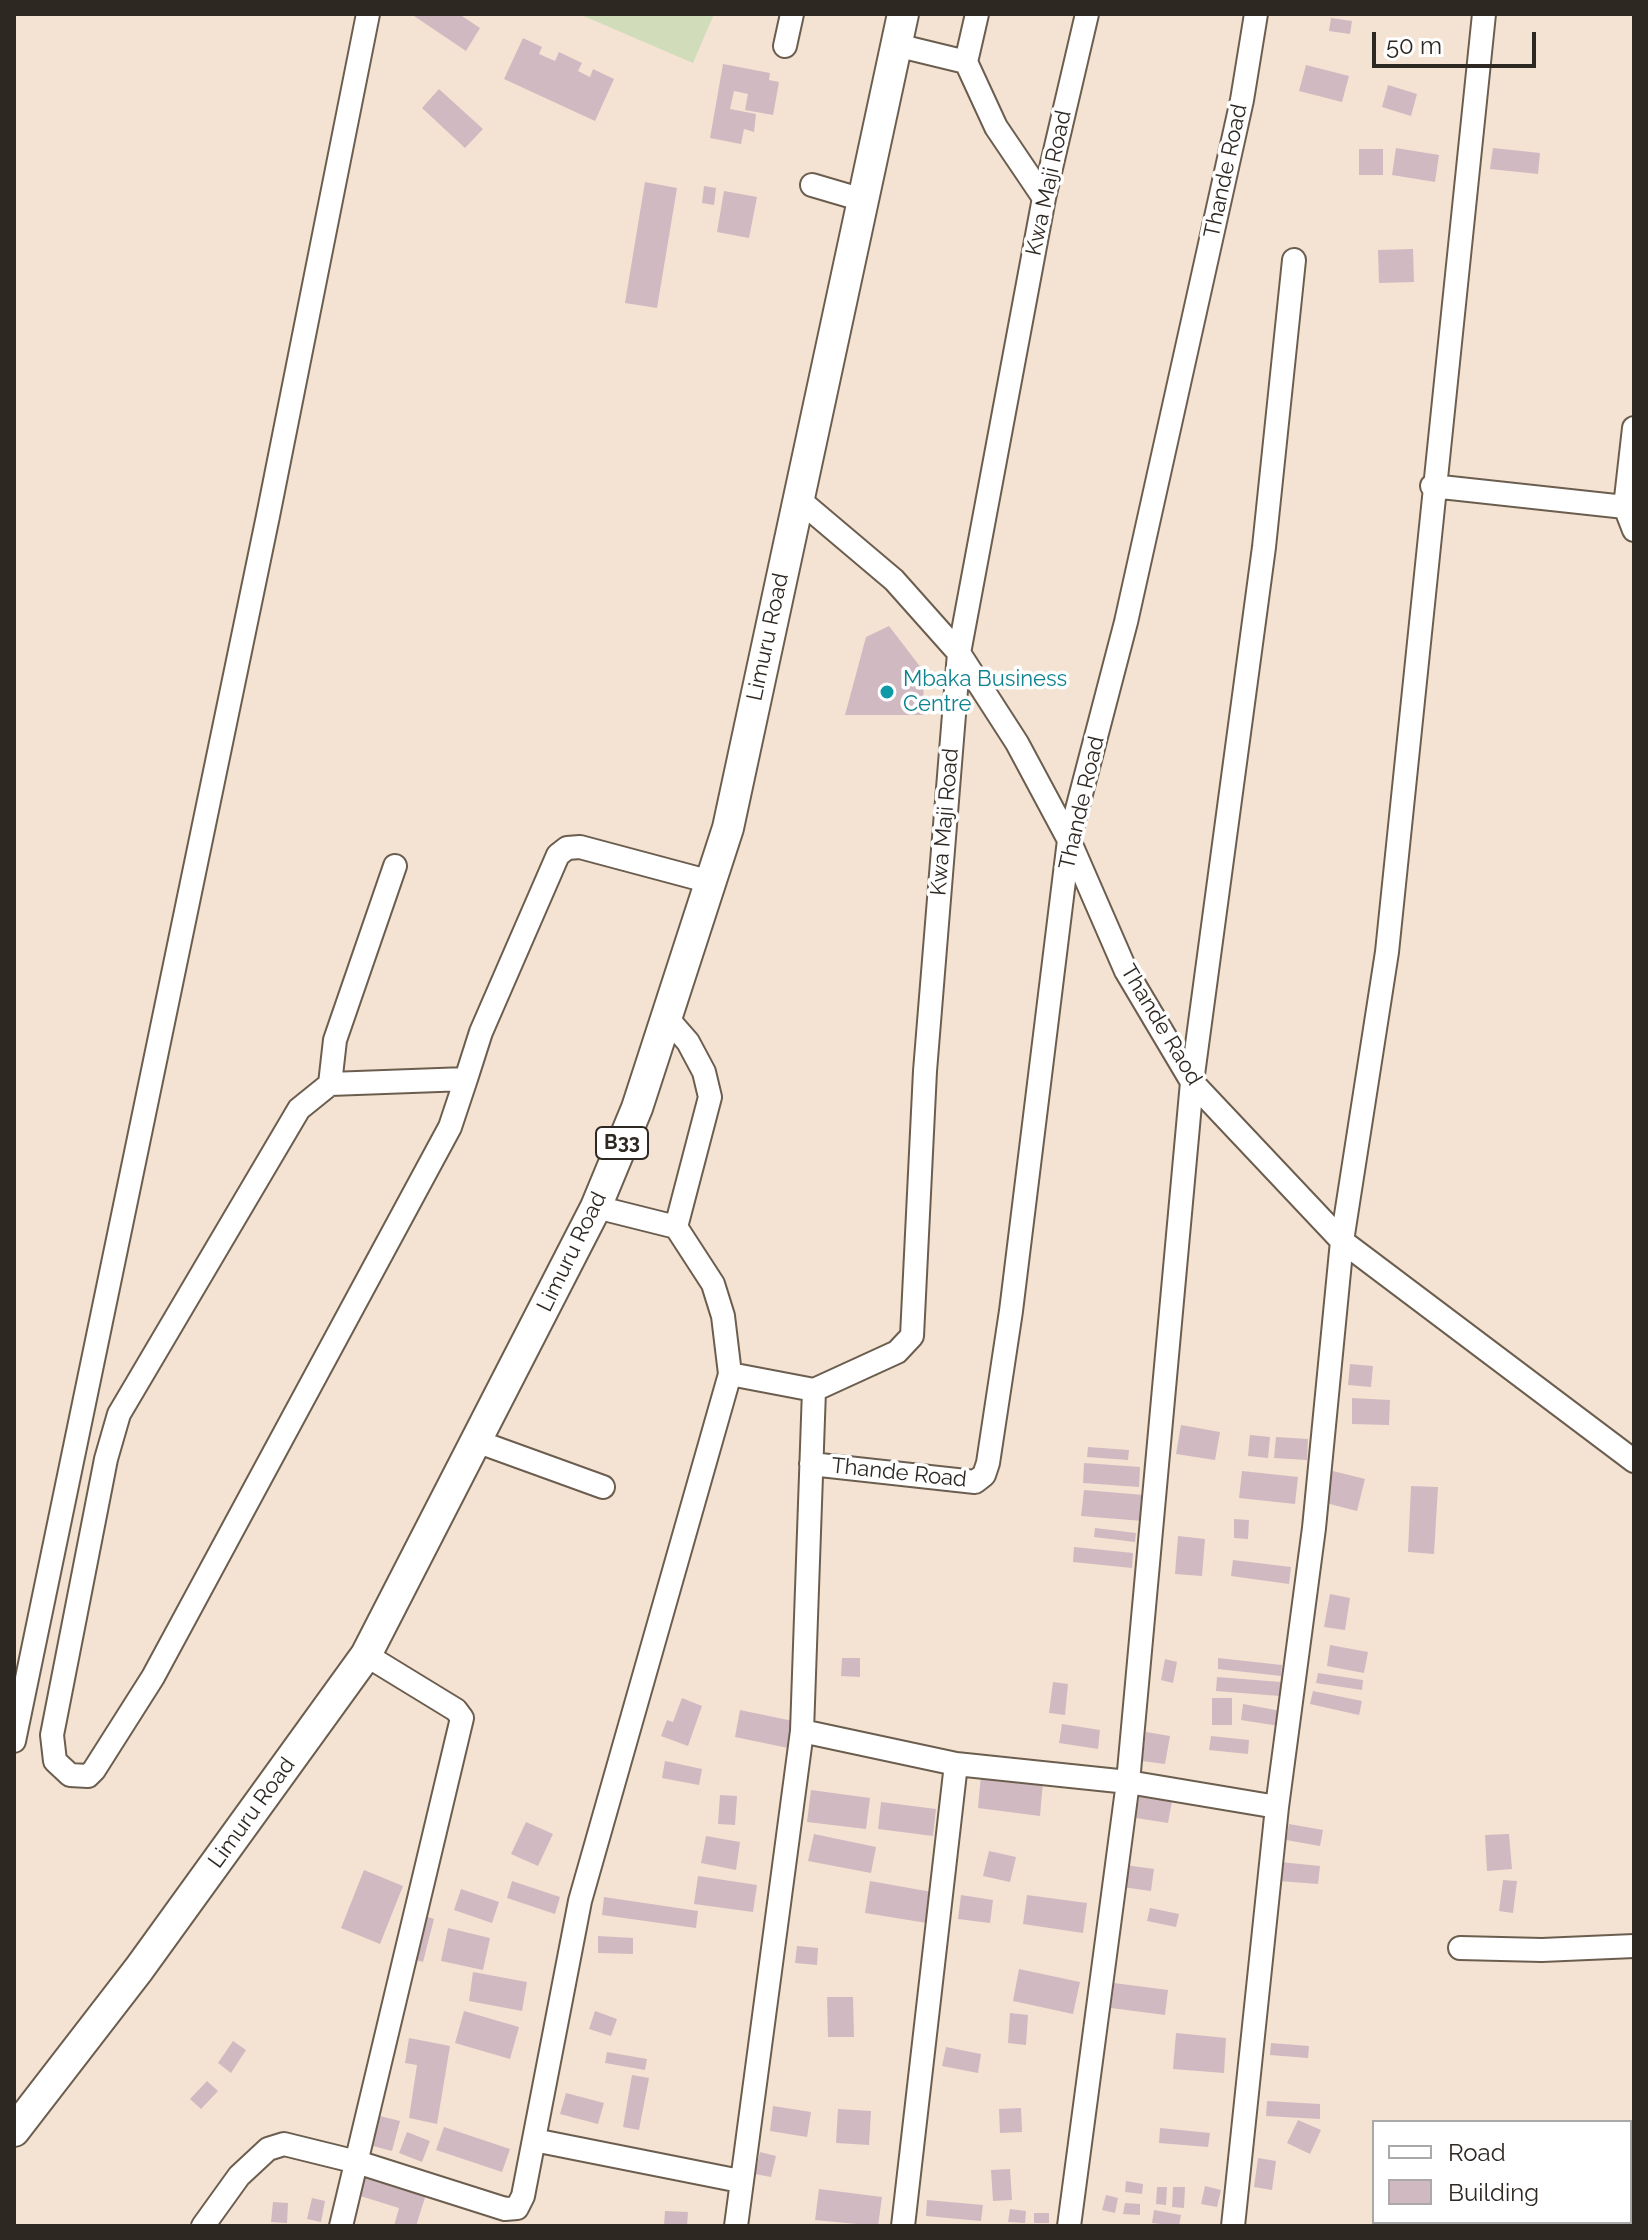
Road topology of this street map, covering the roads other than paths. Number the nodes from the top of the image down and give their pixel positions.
1 (368, 14) edge
2 (792, 14) edge
3 (903, 14) edge
4 (977, 14) edge
5 (1087, 14) edge
6 (1256, 14) edge
7 (1484, 14) edge
8 (896, 45) junction
9 (785, 46) dead end
10 (966, 62) junction
11 (812, 185) dead end
12 (1044, 198) junction
13 (863, 200) junction
14 (1294, 260) dead end
15 (1634, 428) edge
16 (1432, 486) junction
17 (797, 498) junction
18 (1625, 507) junction
19 (1634, 530) edge
20 (959, 653) junction
21 (1069, 840) junction
22 (395, 866) dead end
23 (711, 882) junction
24 (667, 1018) junction
25 (466, 1079) junction
26 (1192, 1082) junction
27 (330, 1084) junction
28 (596, 1207) junction
29 (676, 1227) junction
30 (1342, 1241) junction
31 (730, 1374) junction
32 (814, 1390) junction
33 (476, 1441) junction
34 (1634, 1461) edge
35 (811, 1464) junction
36 (603, 1487) dead end
37 (366, 1655) junction
38 (802, 1731) junction
39 (14, 1741) edge
40 (956, 1764) junction
41 (1128, 1782) junction
42 (1277, 1807) junction
43 (1634, 1946) edge
44 (1460, 1948) dead end
45 (14, 2131) edge
46 (534, 2140) junction
47 (357, 2162) junction
48 (740, 2181) junction
49 (516, 2217) edge
50 (203, 2226) edge
51 (341, 2226) edge
52 (736, 2226) edge
53 (903, 2226) edge
54 (1069, 2226) edge
55 (1233, 2226) edge

1 - 39 street
2 - 9 street
3 - 8 highway, Limuru Road / B33
4 - 10 street
5 - 12 street, Kwa Maji Road
6 - 21 street, Thande Road
7 - 16 street
8 - 10 street
8 - 13 highway, Limuru Road / B33
10 - 12 street
11 - 13 street
12 - 20 street, Kwa Maji Road
13 - 17 highway, Limuru Road / B33
14 - 26 street
15 - 18 street
16 - 18 street
16 - 30 street
17 - 20 street, Thande Raod
17 - 23 highway, Limuru Road / B33
18 - 19 street
20 - 21 street, Thande Raod
20 - 32 street, Kwa Maji Road
21 - 26 street, Thande Raod
21 - 35 street, Thande Road
22 - 27 street
23 - 24 highway, Limuru Road / B33
23 - 25 street
24 - 28 highway, Limuru Road / B33
24 - 29 street
25 - 27 street
25 - 27 street
26 - 30 street, Thande Raod
26 - 41 street
28 - 29 street
28 - 33 highway, Limuru Road / B33
29 - 31 street
30 - 34 street, Thande Raod
30 - 42 street
31 - 32 street
31 - 46 street
32 - 35 street
33 - 36 street
33 - 37 highway, Limuru Road / B33
35 - 38 street
37 - 45 highway, Limuru Road / B33
37 - 47 street
38 - 40 street
38 - 48 street
40 - 41 street
40 - 53 street
41 - 42 street
41 - 54 street
42 - 55 street
43 - 44 street
46 - 48 street
46 - 49 street
47 - 49 street
47 - 50 street
47 - 51 street
48 - 52 street

